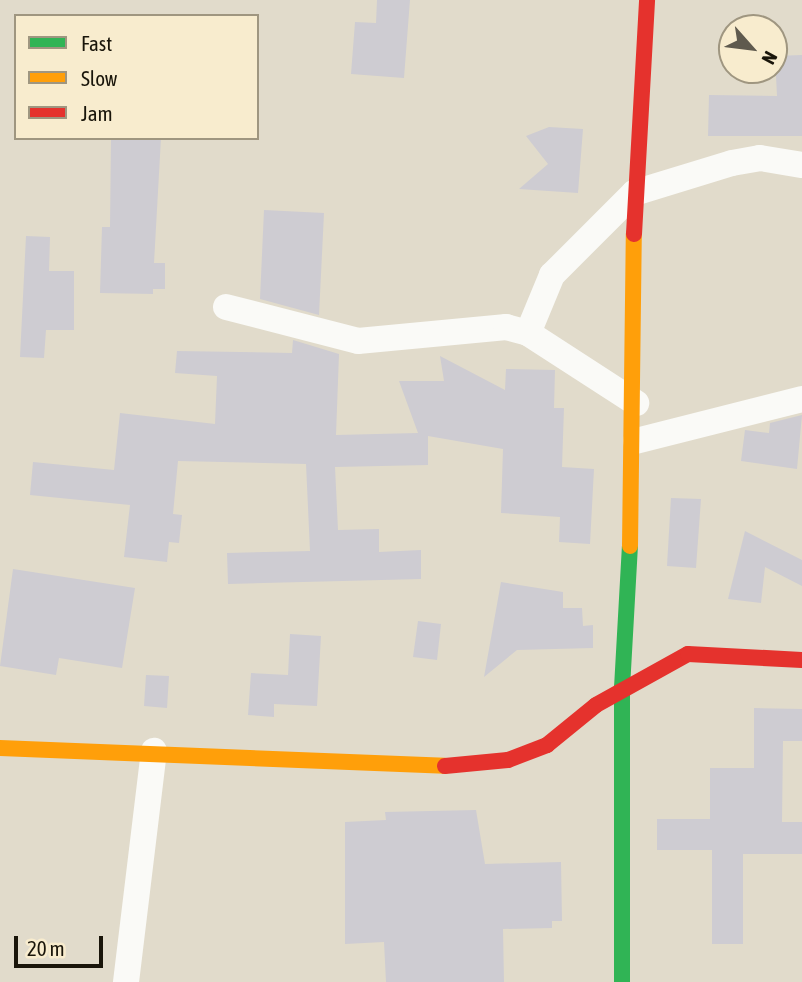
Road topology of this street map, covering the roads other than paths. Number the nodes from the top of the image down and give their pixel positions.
1 (647, 0) edge
2 (802, 165) edge
3 (634, 193) junction
4 (226, 307) dead end
5 (528, 333) junction
6 (802, 399) edge
7 (636, 403) junction
8 (636, 442) junction
9 (802, 660) edge
10 (622, 688) junction
11 (0, 748) edge
12 (154, 751) junction
13 (126, 982) edge
14 (622, 982) edge

1 - 3 street
2 - 3 street
3 - 5 street
3 - 7 street
4 - 5 street
5 - 7 street
6 - 8 street
7 - 8 street
8 - 10 street
9 - 10 street
10 - 12 street
10 - 14 street
11 - 12 street
12 - 13 street

